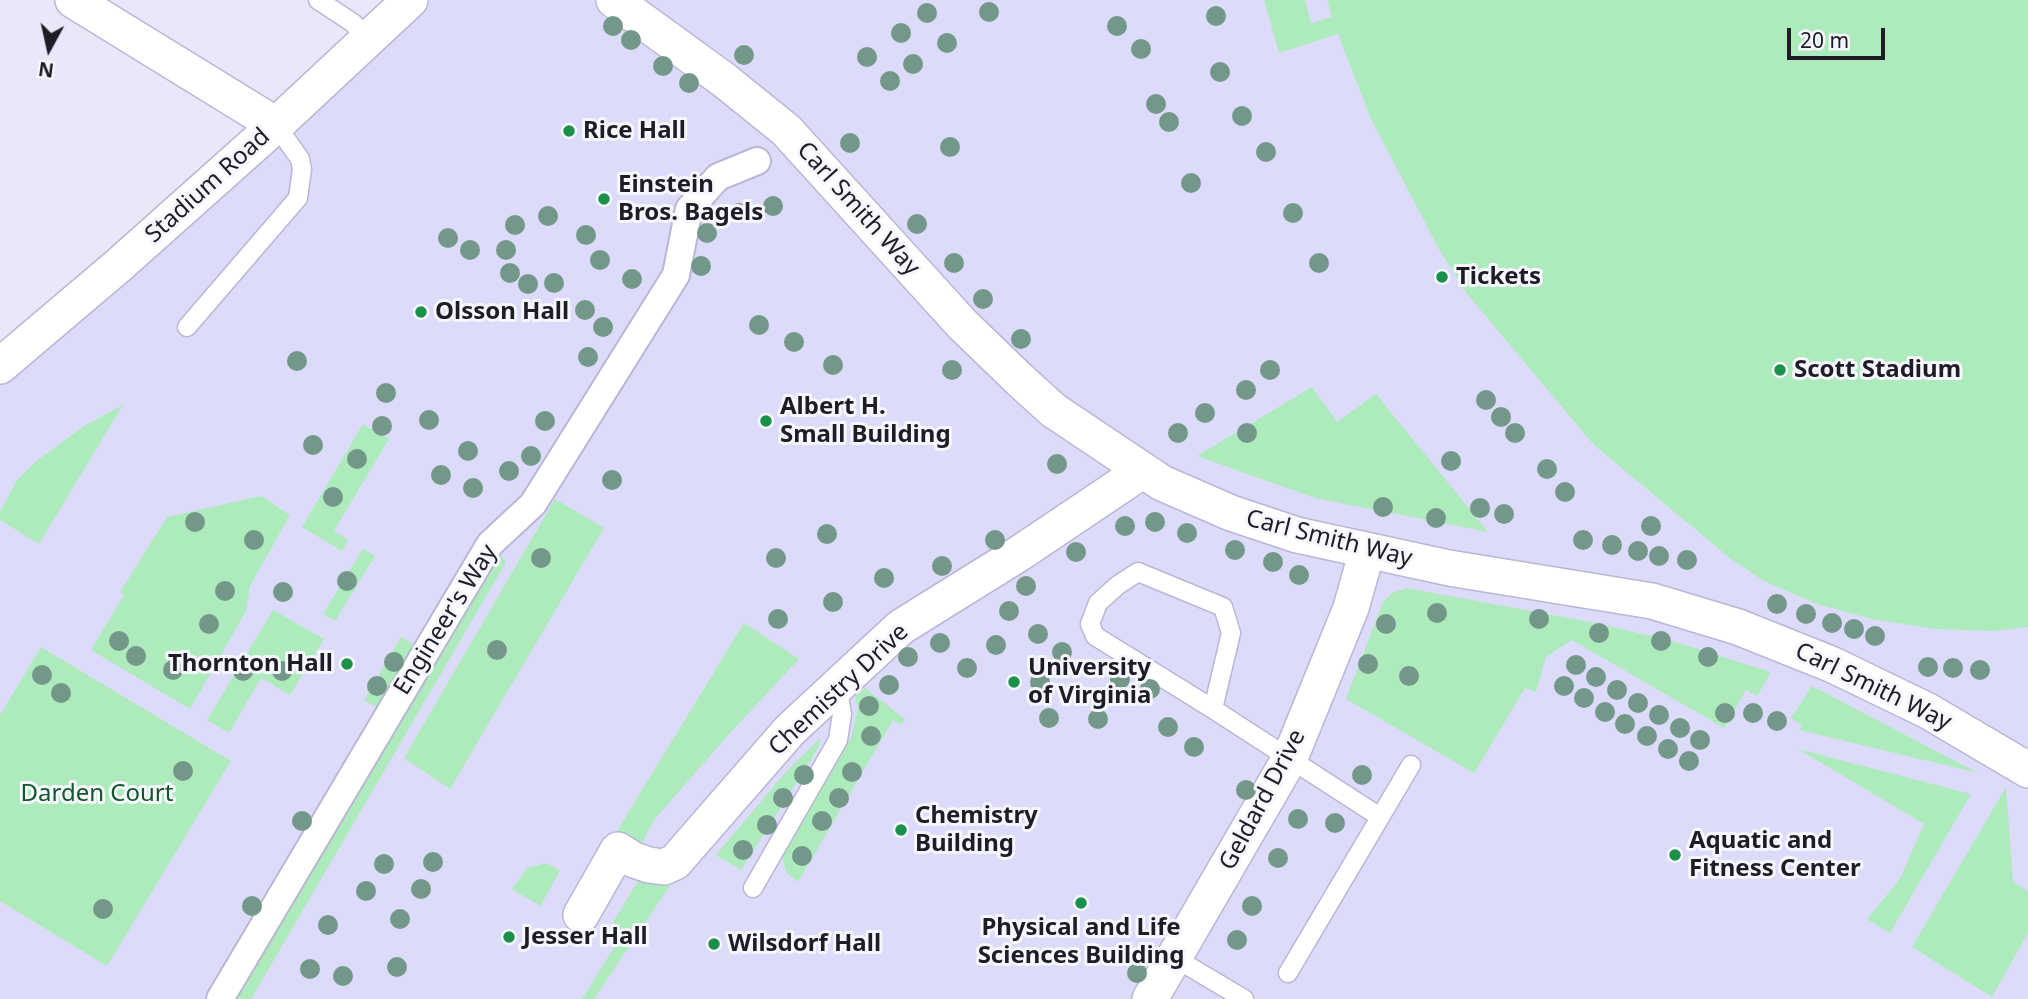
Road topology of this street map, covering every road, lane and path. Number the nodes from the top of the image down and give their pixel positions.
1 (73, 0) edge
2 (318, 0) edge
3 (410, 0) edge
4 (614, 0) edge
5 (367, 39) junction
6 (276, 125) junction
7 (757, 161) dead end
8 (187, 327) dead end
9 (0, 366) edge
10 (1142, 471) junction
11 (1367, 551) junction
12 (837, 685) junction
13 (1213, 709) junction
14 (1290, 758) junction
15 (1411, 765) dead end
16 (2028, 770) edge
17 (1380, 817) junction
18 (753, 888) dead end
19 (581, 915) dead end
20 (1174, 958) junction
21 (1288, 973) dead end
22 (220, 999) edge
23 (1150, 999) edge
24 (1244, 999) edge

1 - 6 street
2 - 5 lane
3 - 5 street, Stadium Road
4 - 10 street, Carl Smith Way
5 - 6 street, Stadium Road
6 - 8 lane
6 - 9 street, Stadium Road
7 - 22 street, Engineer's Way
10 - 11 street, Carl Smith Way
10 - 12 street, Chemistry Drive
11 - 14 street, Geldard Drive
11 - 16 street, Carl Smith Way
12 - 18 lane
12 - 19 street, Chemistry Drive
13 - 13 lane
13 - 14 lane
14 - 17 lane
14 - 20 street, Geldard Drive
15 - 17 lane
17 - 21 lane
20 - 23 street, Geldard Drive
20 - 24 lane

